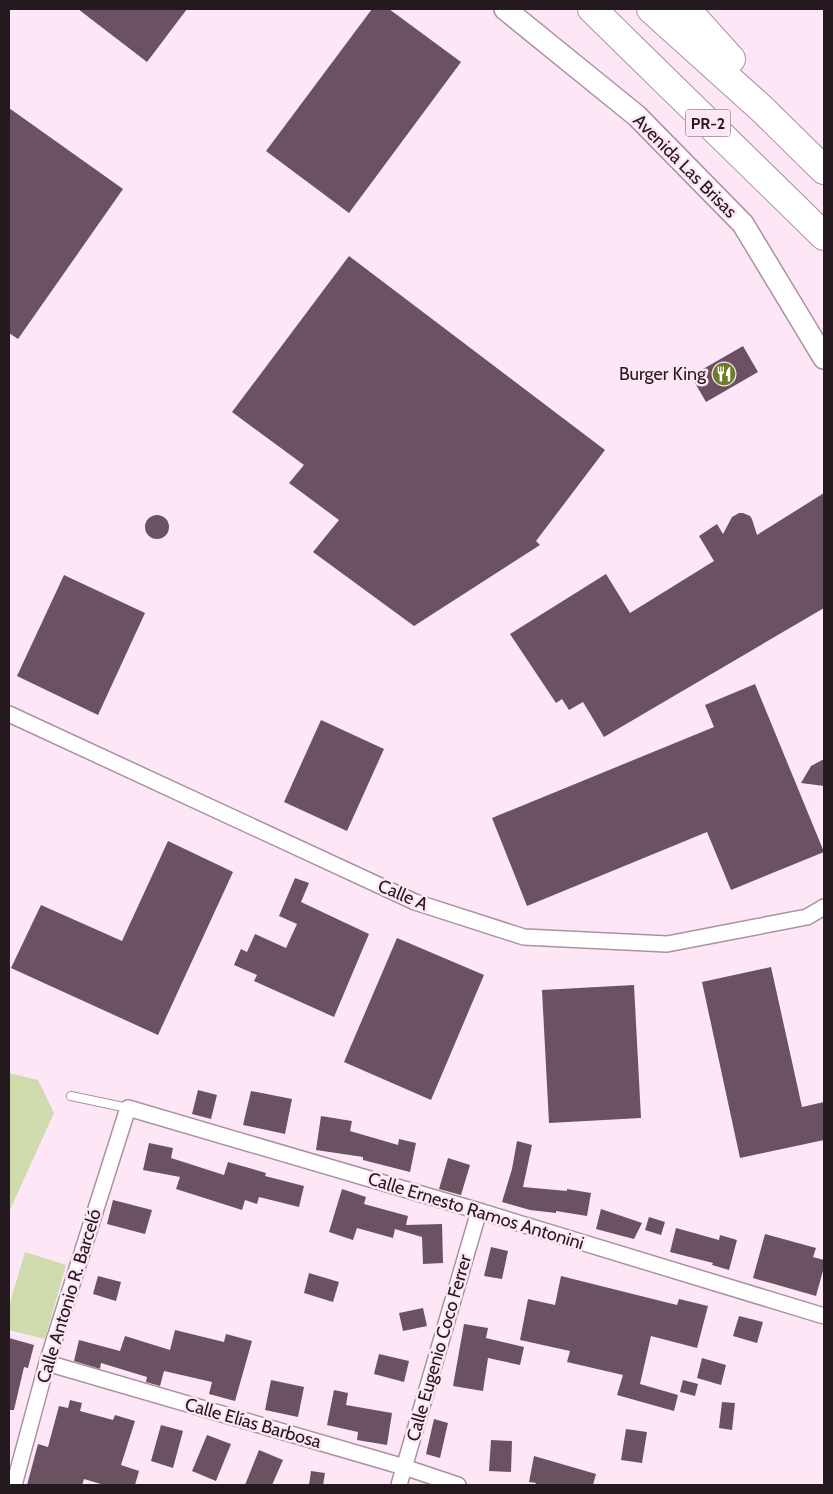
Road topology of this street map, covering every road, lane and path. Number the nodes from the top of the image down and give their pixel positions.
1 (505, 9) edge
2 (592, 9) edge
3 (651, 9) edge
4 (686, 9) edge
5 (762, 109) junction
6 (824, 170) edge
7 (824, 236) edge
8 (824, 358) edge
9 (9, 714) edge
10 (824, 907) edge
11 (71, 1096) dead end
12 (128, 1108) junction
13 (479, 1211) junction
14 (824, 1316) edge
15 (47, 1363) junction
16 (404, 1467) junction
17 (14, 1485) edge
18 (399, 1485) edge
19 (458, 1485) edge

1 - 8 street, Avenida Las Brisas
2 - 7 highway, PR-2
3 - 5 highway, PR-2
4 - 5 highway
5 - 6 highway, PR-2
9 - 10 street, Calle A
11 - 12 lane
12 - 13 street, Calle Ernesto Ramos Antonini
12 - 15 street, Calle Antonio R. Barceló
13 - 14 street, Calle Ernesto Ramos Antonini
13 - 16 street, Calle Eugenio Coco Ferrer
15 - 16 street, Calle Elías Barbosa
15 - 17 street, Calle Antonio R. Barceló
16 - 18 street, Calle Eugenio Coco Ferrer
16 - 19 street, Calle Elías Barbosa

